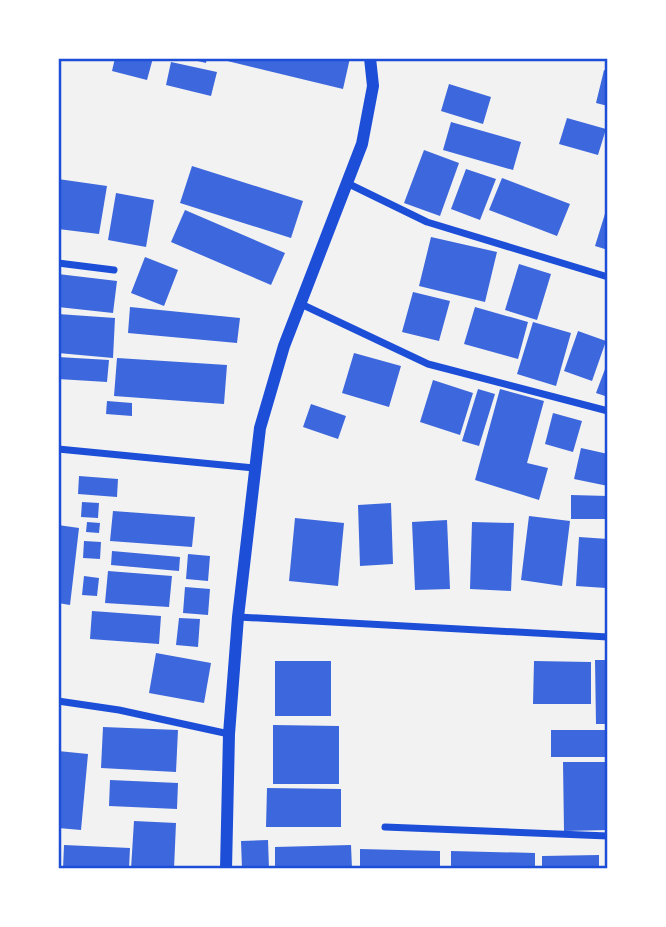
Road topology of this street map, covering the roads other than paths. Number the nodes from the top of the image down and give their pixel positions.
1 (370, 58) edge
2 (349, 184) junction
3 (58, 263) edge
4 (114, 270) dead end
5 (608, 277) edge
6 (301, 304) junction
7 (608, 411) edge
8 (58, 449) edge
9 (254, 468) junction
10 (238, 617) junction
11 (608, 637) edge
12 (58, 701) edge
13 (229, 734) junction
14 (385, 827) dead end
15 (608, 836) edge
16 (226, 869) edge

1 - 2 street
2 - 5 street
2 - 6 street
3 - 4 street
6 - 7 street
6 - 9 street
8 - 9 street
9 - 10 street
10 - 11 street
10 - 13 street
12 - 13 street
13 - 16 street
14 - 15 street

